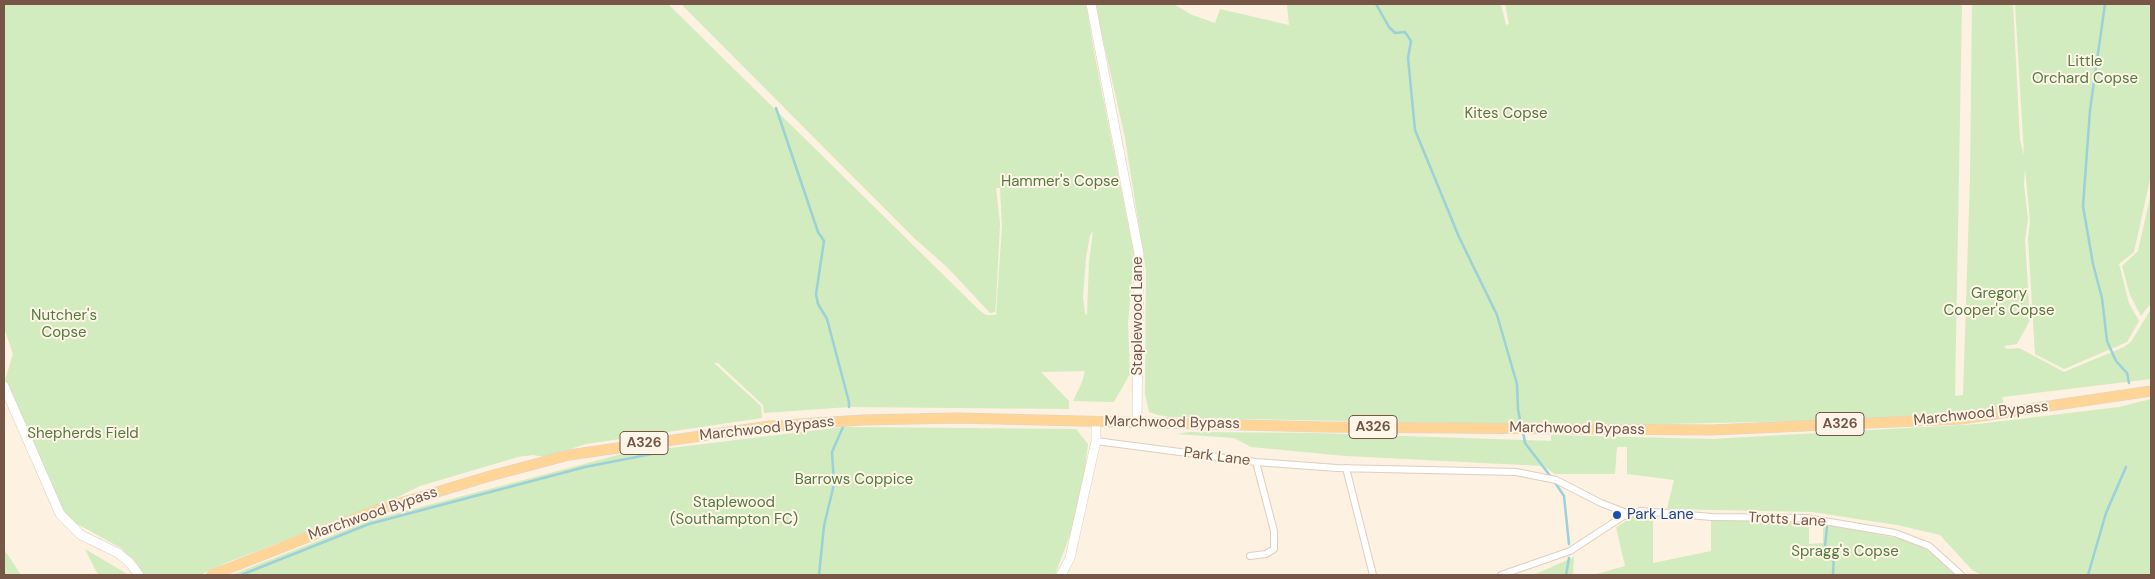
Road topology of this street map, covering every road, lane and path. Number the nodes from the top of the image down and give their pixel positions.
1 (1092, 4) edge
2 (4, 386) edge
3 (2151, 391) edge
4 (1096, 421) junction
5 (1137, 422) junction
6 (1096, 441) junction
7 (1256, 462) junction
8 (1346, 468) junction
9 (1629, 514) junction
10 (1250, 556) dead end
11 (139, 575) edge
12 (212, 575) edge
13 (1061, 575) edge
14 (1373, 575) edge
15 (1501, 575) edge
16 (1961, 575) edge

1 - 5 street, Staplewood Lane
2 - 11 street
3 - 5 main road, Marchwood Bypass / A326
4 - 5 main road, Marchwood Bypass / A326
4 - 6 street
4 - 12 main road, Marchwood Bypass / A326
6 - 7 street, Park Lane
6 - 13 street
7 - 8 street, Park Lane
7 - 10 street
8 - 9 street, Park Lane
8 - 14 street
9 - 15 street
9 - 16 street, Trotts Lane

